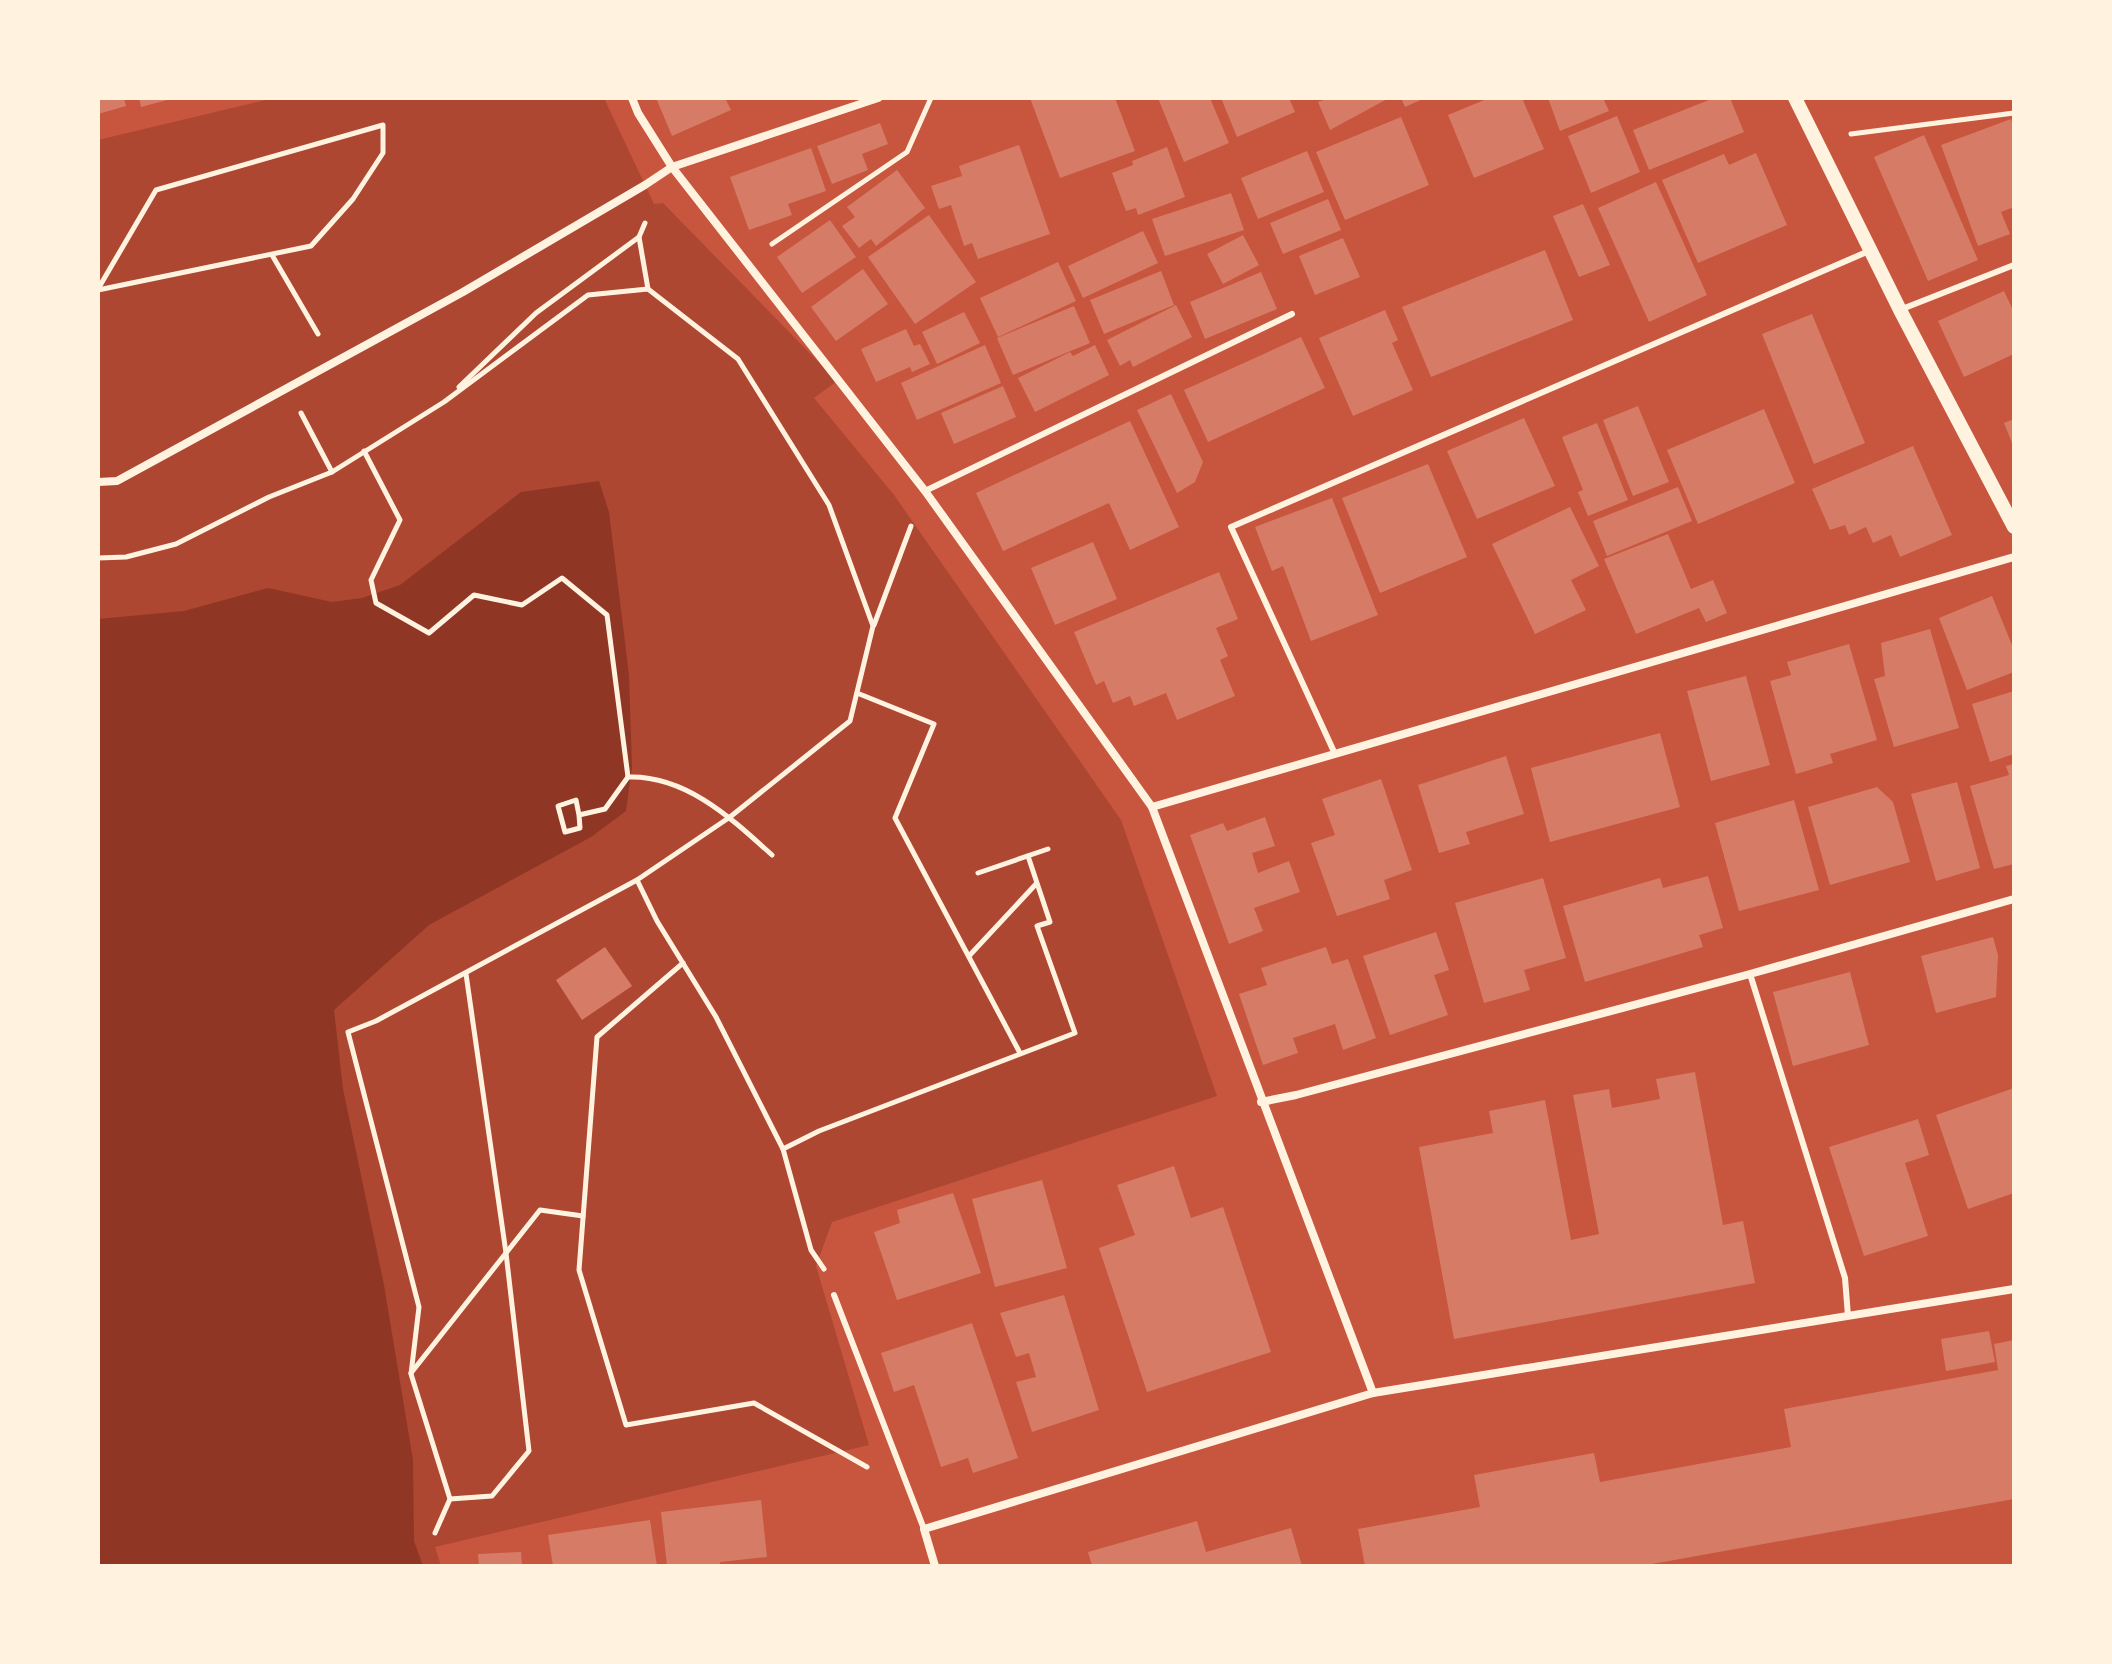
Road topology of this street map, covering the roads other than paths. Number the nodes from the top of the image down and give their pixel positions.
1 (632, 98) edge
2 (878, 98) edge
3 (1795, 98) edge
4 (672, 167) junction
5 (1871, 251) junction
6 (2014, 265) edge
7 (1900, 310) junction
8 (1292, 314) dead end
9 (98, 482) edge
10 (925, 491) junction
11 (2014, 527) edge
12 (2014, 557) edge
13 (1335, 754) junction
14 (1152, 807) junction
15 (2014, 899) edge
16 (1750, 974) junction
17 (1261, 1102) junction
18 (2014, 1289) edge
19 (834, 1295) road end
20 (1848, 1316) junction
21 (1373, 1393) junction
22 (924, 1529) junction
23 (935, 1566) edge

1 - 4 street
2 - 4 street
3 - 5 street
4 - 9 street
4 - 10 street
5 - 7 street
5 - 13 lane
6 - 7 lane
7 - 11 street
8 - 10 lane
10 - 14 street
12 - 13 street
13 - 14 street
14 - 17 street
15 - 16 street
16 - 17 street
16 - 20 lane
17 - 21 street
18 - 20 street
19 - 22 lane
20 - 21 street
21 - 22 street
22 - 23 street

